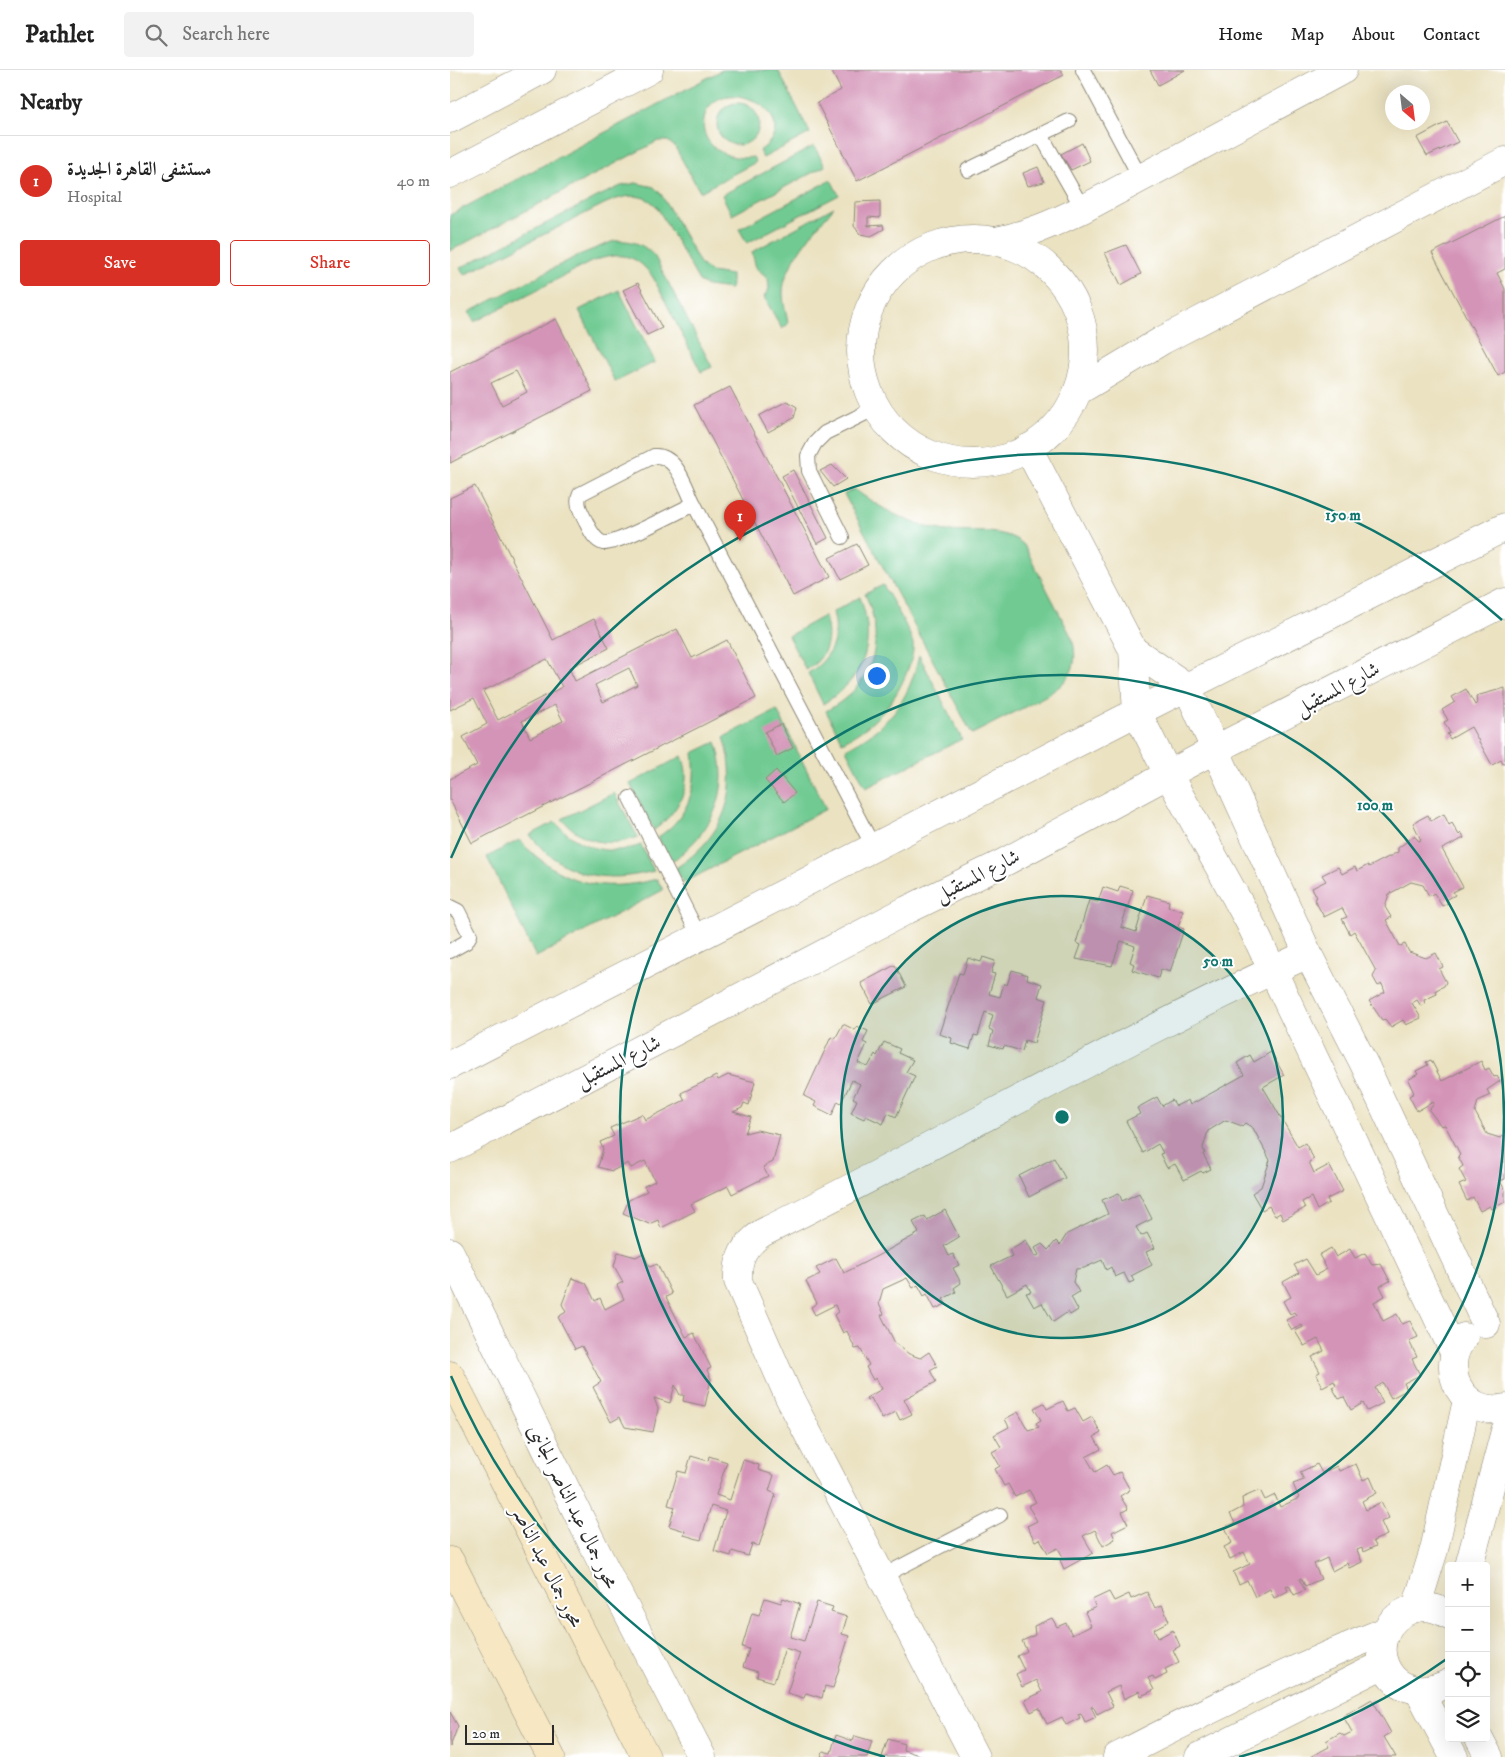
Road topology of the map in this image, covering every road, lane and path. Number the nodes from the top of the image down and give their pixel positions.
1 (542, 70) edge
2 (649, 70) edge
3 (1083, 70) edge
4 (1330, 73) edge
5 (450, 119) edge
6 (1068, 121) dead end
7 (1041, 135) junction
8 (1505, 161) edge
9 (968, 170) dead end
10 (450, 174) edge
11 (1141, 179) junction
12 (1083, 210) junction
13 (996, 241) junction
14 (1078, 392) junction
15 (876, 408) junction
16 (1028, 448) junction
17 (694, 504) junction
18 (1505, 527) edge
19 (842, 537) dead end
20 (1505, 602) edge
21 (1132, 650) junction
22 (1187, 687) junction
23 (1137, 712) junction
24 (1216, 748) junction
25 (1168, 774) junction
26 (630, 798) dead end
27 (874, 848) junction
28 (450, 907) edge
29 (699, 936) junction
30 (450, 951) edge
31 (1308, 954) junction
32 (1272, 970) junction
33 (450, 1065) edge
34 (450, 1149) edge
35 (450, 1252) edge
36 (1495, 1324) edge
37 (1454, 1352) junction
38 (450, 1375) edge
39 (1467, 1400) junction
40 (1505, 1408) edge
41 (1505, 1431) edge
42 (1000, 1515) dead end
43 (450, 1561) edge
44 (1470, 1562) edge
45 (881, 1577) junction
46 (1416, 1608) junction
47 (1445, 1613) edge
48 (1386, 1631) junction
49 (1384, 1664) junction
50 (1445, 1685) edge
51 (1419, 1691) junction
52 (1481, 1742) edge
53 (552, 1757) edge
54 (646, 1757) edge
55 (702, 1757) edge
56 (975, 1757) edge
57 (1116, 1757) edge
58 (1199, 1757) edge
59 (1454, 1757) edge
60 (1489, 1757) edge

1 - 5 street
2 - 10 street
3 - 11 lane
4 - 11 street
6 - 7 lane
7 - 9 lane
7 - 12 lane
8 - 14 street
11 - 12 street
12 - 13 street
13 - 14 street
13 - 15 street
14 - 16 street
15 - 16 street
15 - 19 lane
16 - 21 street
17 - 17 lane
17 - 27 lane
18 - 22 street
20 - 24 street, شارع المستقبل
21 - 22 street
21 - 23 street
22 - 23 street
22 - 24 street
23 - 25 street
23 - 27 street
24 - 25 street, شارع المستقبل
24 - 31 street
25 - 32 street
25 - 34 street, شارع المستقبل
26 - 29 lane
27 - 29 street
28 - 30 lane
29 - 33 street
31 - 32 street
31 - 36 street
32 - 37 street
32 - 45 street
35 - 55 street, محور جمال عبد الناصر الجانبى
36 - 37 street
37 - 39 street
38 - 54 main road, محور جمال عبد الناصر
39 - 40 street
39 - 46 street
41 - 44 street
42 - 45 lane
43 - 53 main road
45 - 56 street
46 - 47 street
46 - 48 street
48 - 49 street
48 - 57 street
49 - 51 street
49 - 58 street
50 - 51 street
51 - 59 street
52 - 60 street

